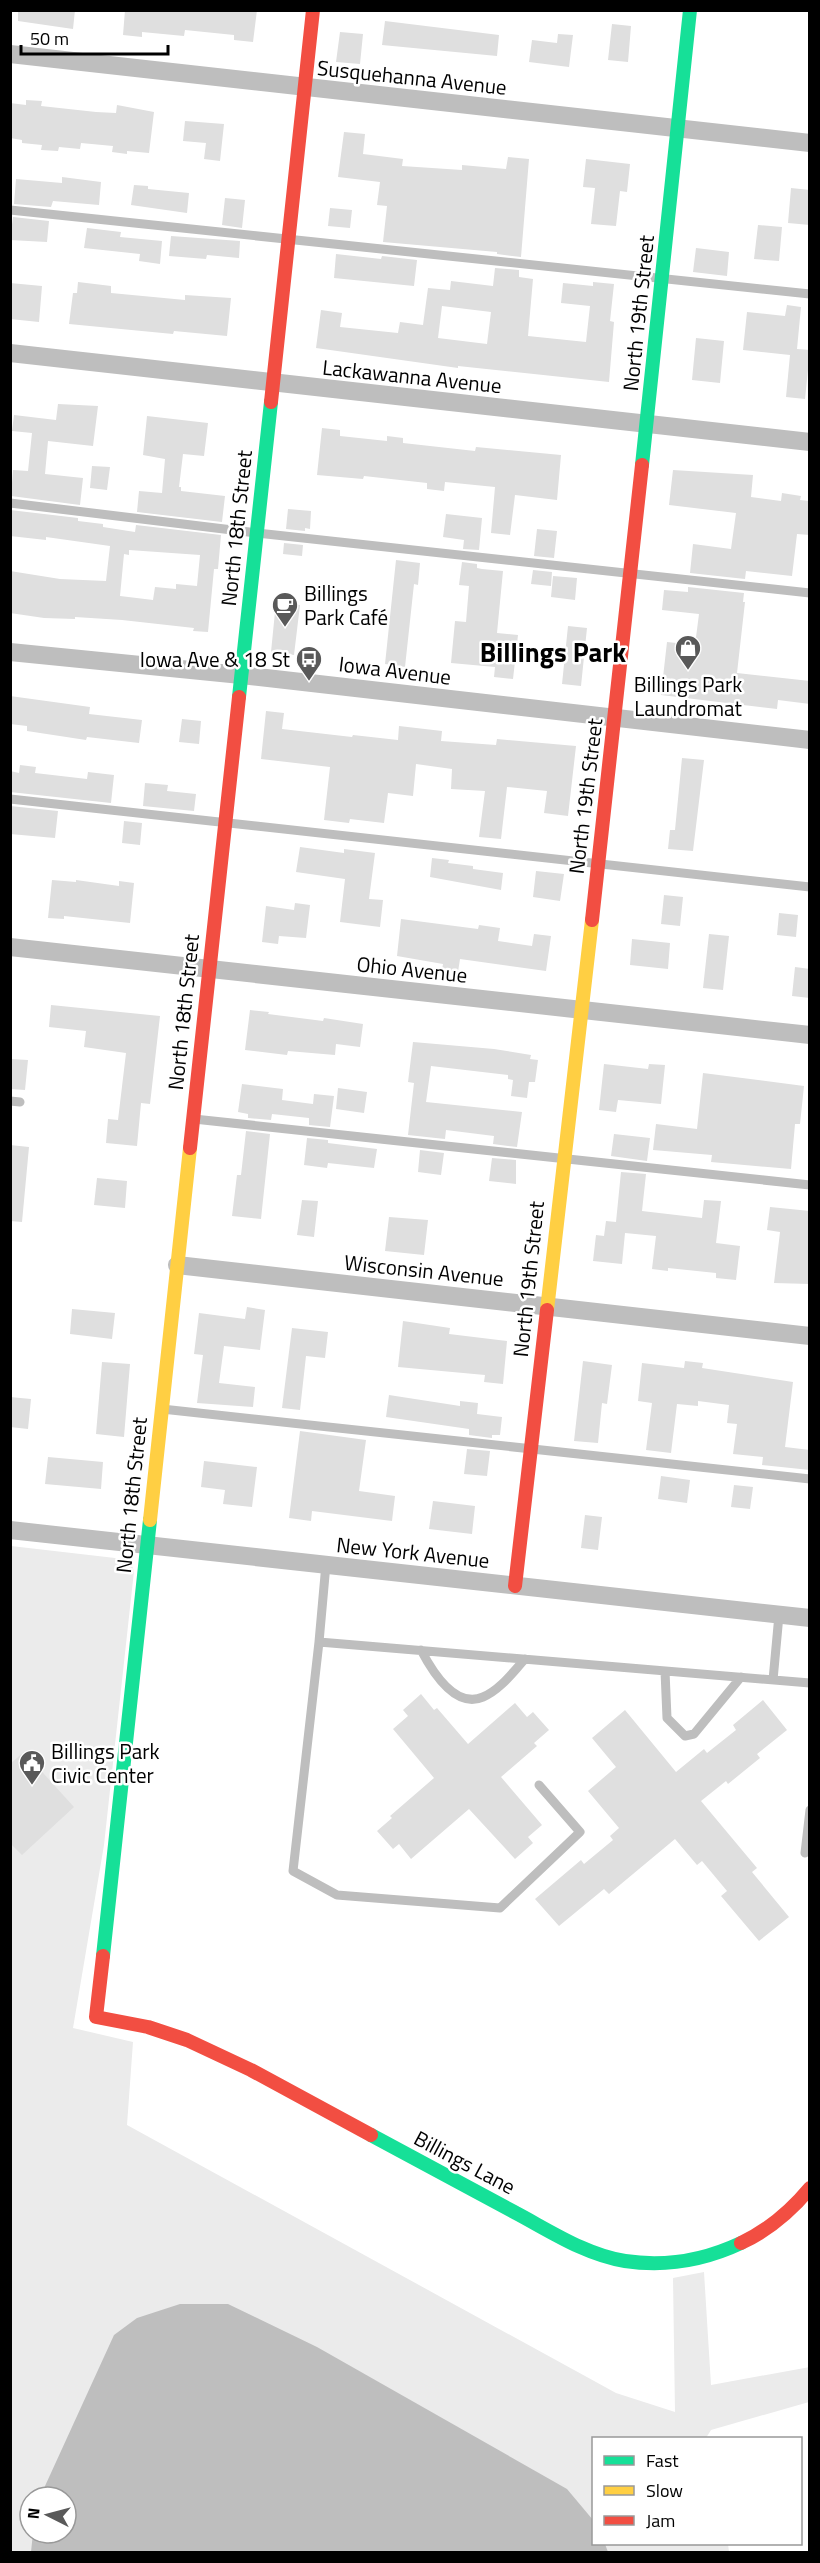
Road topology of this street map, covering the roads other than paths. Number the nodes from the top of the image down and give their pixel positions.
1 (313, 10) edge
2 (690, 10) edge
3 (10, 54) edge
4 (305, 88) junction
5 (679, 128) junction
6 (810, 142) edge
7 (10, 210) edge
8 (289, 240) junction
9 (663, 279) junction
10 (810, 294) edge
11 (10, 353) edge
12 (273, 383) junction
13 (648, 424) junction
14 (810, 442) edge
15 (10, 503) edge
16 (257, 533) junction
17 (631, 573) junction
18 (810, 593) edge
19 (10, 652) edge
20 (241, 675) junction
21 (615, 718) junction
22 (810, 740) edge
23 (10, 799) edge
24 (225, 823) junction
25 (598, 863) junction
26 (810, 887) edge
27 (10, 947) edge
28 (209, 969) junction
29 (580, 1010) junction
30 (810, 1035) edge
31 (193, 1119) junction
32 (563, 1160) junction
33 (810, 1185) edge
34 (177, 1265) junction
35 (547, 1307) junction
36 (810, 1336) edge
37 (161, 1408) junction
38 (530, 1447) junction
39 (810, 1479) edge
40 (10, 1530) edge
41 (147, 1545) junction
42 (326, 1564) junction
43 (515, 1586) junction
44 (779, 1615) junction
45 (810, 1618) edge
46 (319, 1642) junction
47 (421, 1650) junction
48 (525, 1659) junction
49 (665, 1671) junction
50 (741, 1677) junction
51 (773, 1680) junction
52 (810, 1683) edge
53 (539, 1785) dead end
54 (810, 1810) edge
55 (805, 1853) dead end
56 (96, 2017) joint
57 (810, 2188) edge

1 - 4 street, North 18th Street
2 - 5 street, North 19th Street
3 - 4 street, Susquehanna Avenue
4 - 5 street, Susquehanna Avenue
4 - 8 street, North 18th Street
5 - 6 street, Susquehanna Avenue
5 - 9 street, North 19th Street
7 - 8 lane
8 - 9 lane
8 - 12 street, North 18th Street
9 - 10 lane
9 - 13 street, North 19th Street
11 - 12 street, Lackawanna Avenue
12 - 13 street, Lackawanna Avenue
12 - 16 street, North 18th Street
13 - 14 street, Lackawanna Avenue
13 - 17 street, North 19th Street
15 - 16 lane
16 - 17 lane
16 - 20 street, North 18th Street
17 - 18 lane
17 - 21 street, North 19th Street
19 - 20 street, Iowa Avenue
20 - 21 street, Iowa Avenue
20 - 24 street, North 18th Street
21 - 22 street, Iowa Avenue
21 - 25 street, North 19th Street
23 - 24 lane
24 - 25 lane
24 - 28 street, North 18th Street
25 - 26 lane
25 - 29 street, North 19th Street
27 - 28 street, Ohio Avenue
28 - 29 street, Ohio Avenue
28 - 31 street, North 18th Street
29 - 30 street, Ohio Avenue
29 - 32 street, North 19th Street
31 - 32 lane
31 - 34 street, North 18th Street
32 - 33 lane
32 - 35 street, North 19th Street
34 - 35 street, Wisconsin Avenue
34 - 37 street, North 18th Street
35 - 36 street, Wisconsin Avenue
35 - 38 street, North 19th Street
37 - 38 lane
37 - 41 street, North 18th Street
38 - 39 lane
38 - 43 street, North 19th Street
40 - 41 street, New York Avenue
41 - 42 street, New York Avenue
41 - 56 street, North 18th Street
42 - 43 street, New York Avenue
42 - 46 lane
43 - 44 street, New York Avenue
44 - 45 street, New York Avenue
44 - 51 lane
46 - 47 lane
46 - 53 lane
47 - 48 lane
47 - 48 lane
48 - 49 lane
49 - 50 lane
49 - 50 lane
50 - 51 lane
51 - 52 lane
54 - 55 lane
56 - 57 street, Billings Lane

